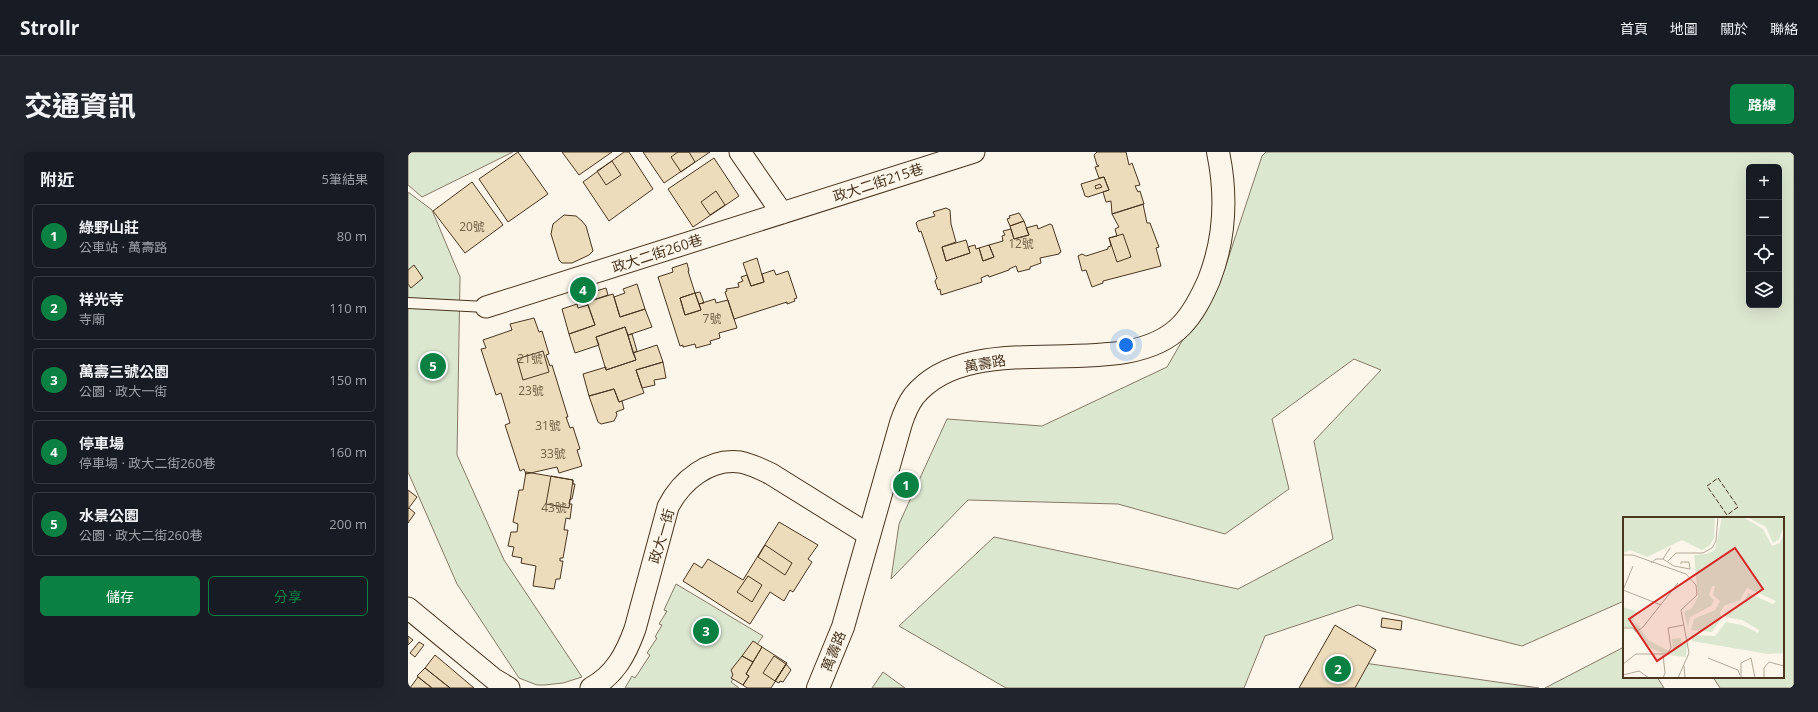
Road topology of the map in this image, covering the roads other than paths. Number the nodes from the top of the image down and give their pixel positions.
1 (740, 152) edge
2 (974, 152) edge
3 (1218, 152) edge
4 (782, 213) junction
5 (408, 303) edge
6 (486, 307) joint
7 (869, 535) junction
8 (408, 608) edge
9 (498, 685) edge
10 (591, 688) edge
11 (818, 688) edge

1 - 4 street
2 - 4 street, 政大二街215巷
3 - 7 street, 萬壽路
4 - 6 street, 政大二街260巷
5 - 6 lane
7 - 10 street, 政大一街
7 - 11 street, 萬壽路
8 - 9 street

